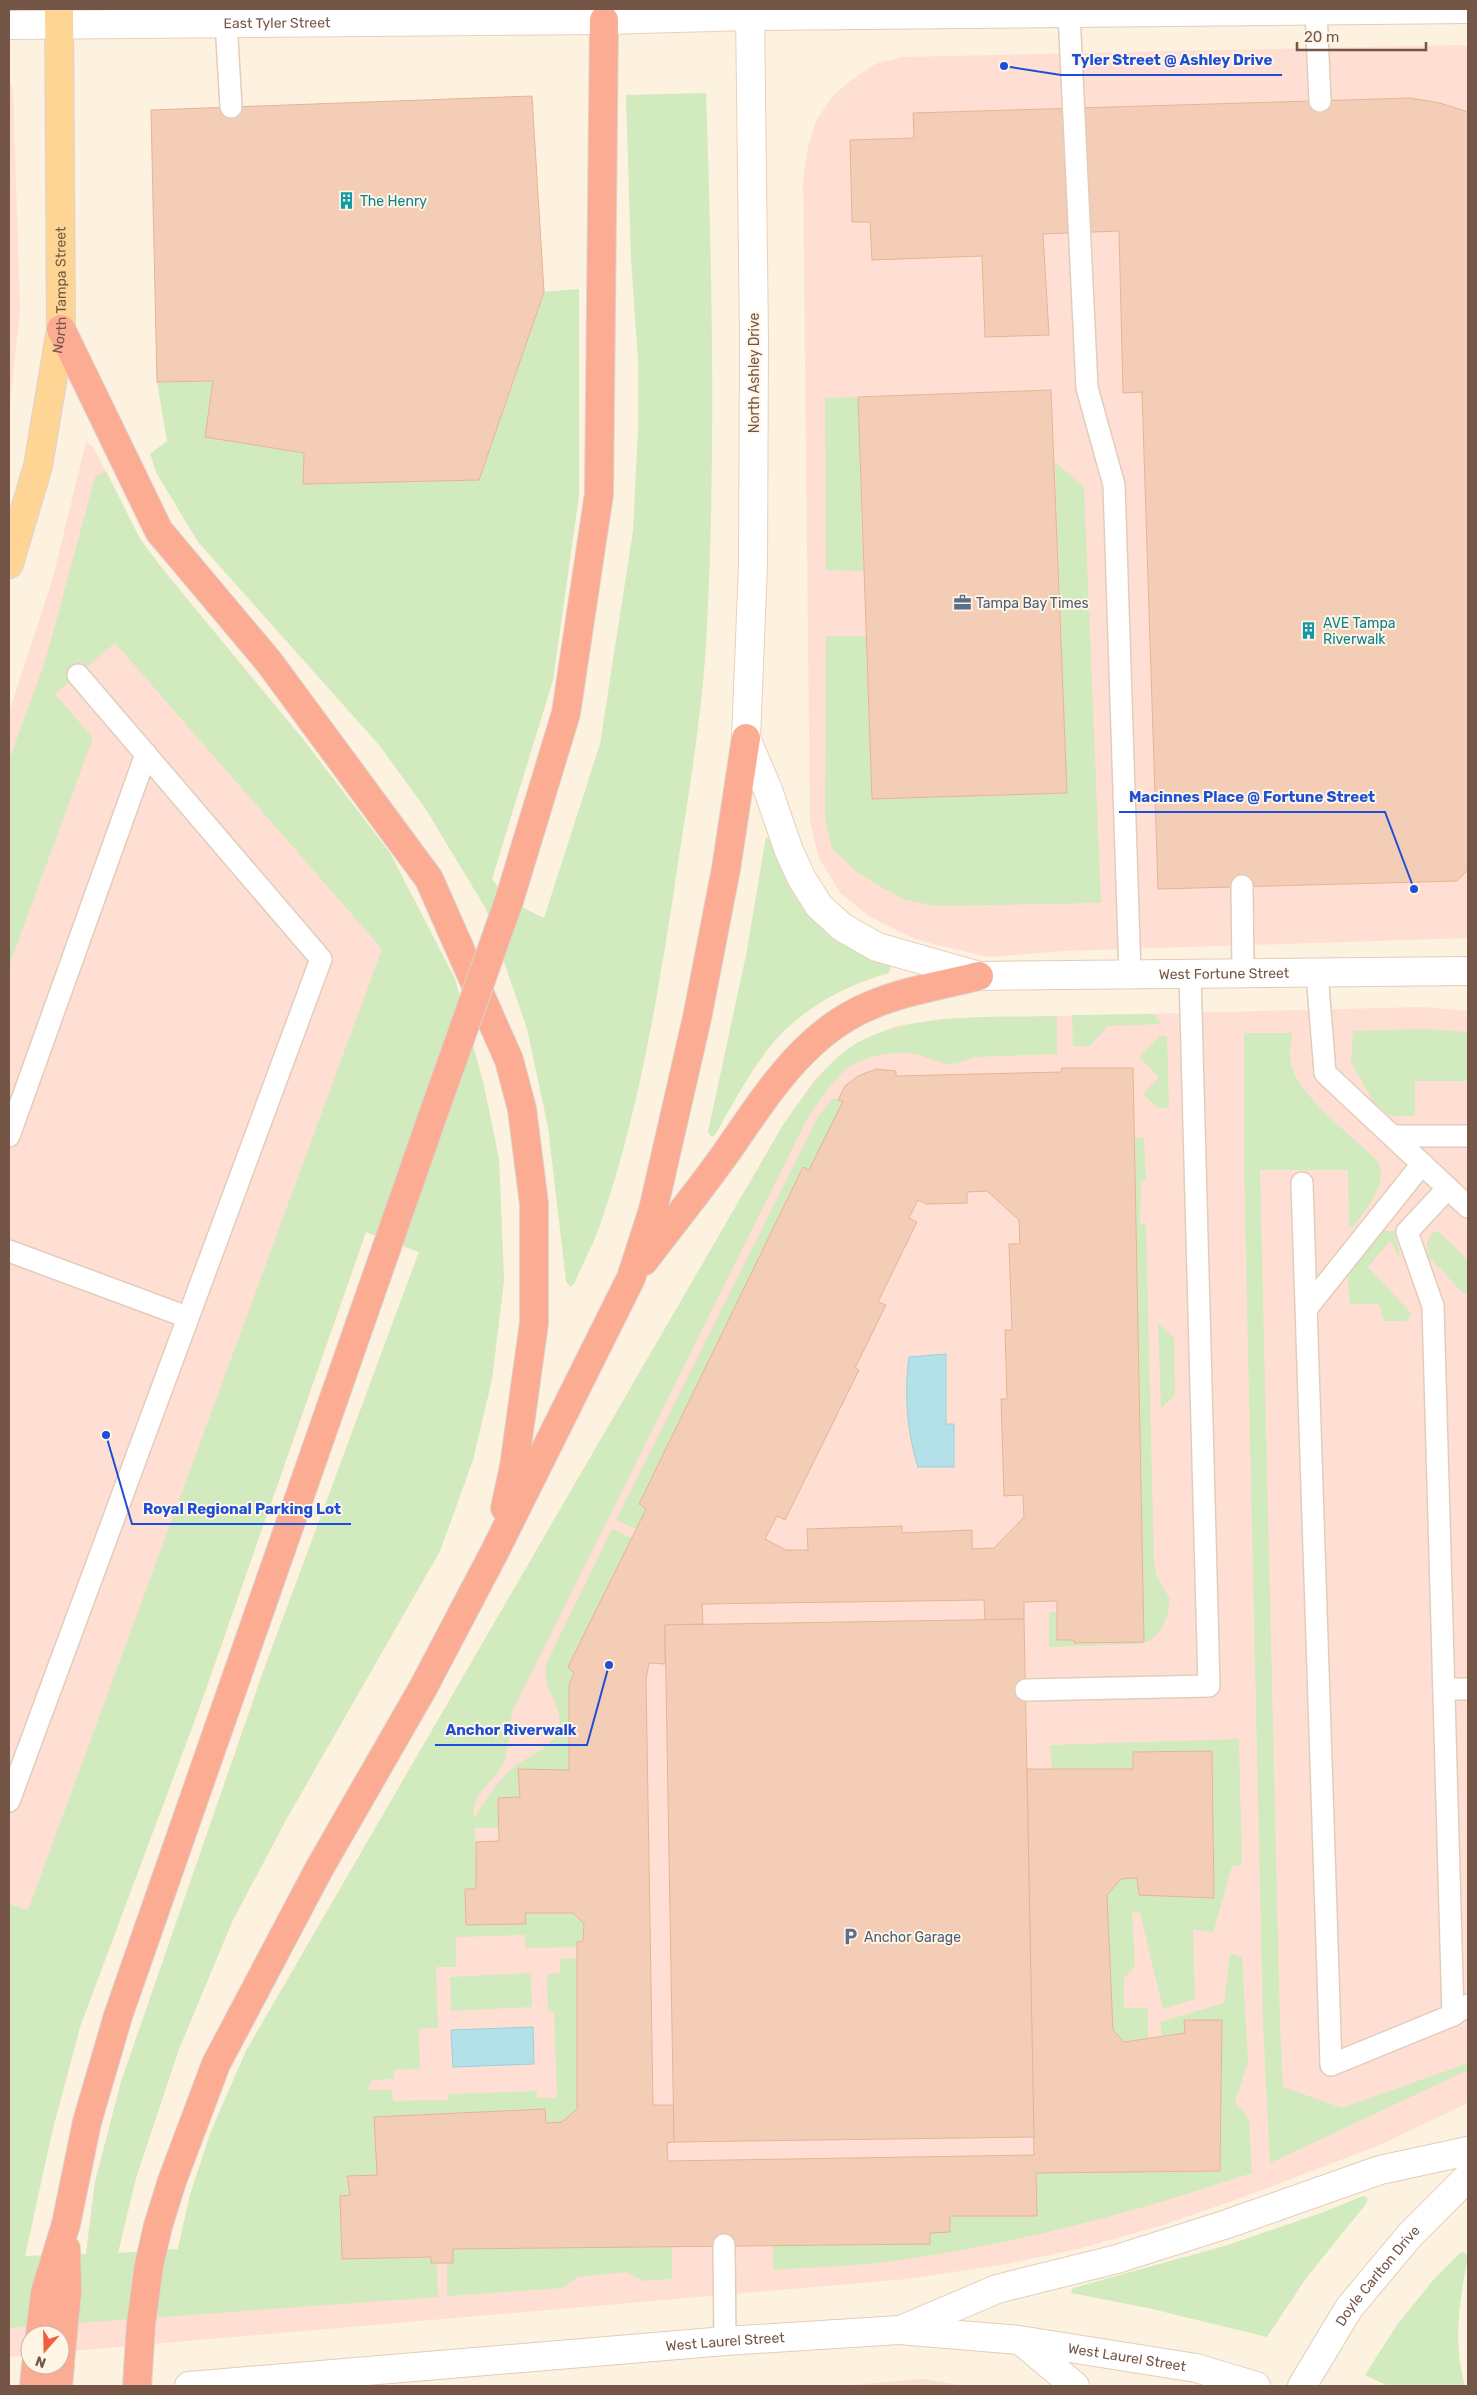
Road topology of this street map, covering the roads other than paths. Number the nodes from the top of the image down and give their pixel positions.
1 (1468, 9) edge
2 (1350, 10) edge
3 (1316, 11) junction
4 (750, 12) edge
5 (1069, 13) junction
6 (604, 14) edge
7 (59, 16) edge
8 (226, 22) junction
9 (9, 25) edge
10 (1320, 101) dead end
11 (231, 107) dead end
12 (61, 329) junction
13 (9, 564) edge
14 (78, 675) dead end
15 (746, 738) junction
16 (146, 754) junction
17 (1242, 886) dead end
18 (1468, 971) edge
19 (1243, 973) junction
20 (1317, 973) junction
21 (1130, 974) junction
22 (1190, 974) junction
23 (979, 976) junction
24 (9, 1136) edge
25 (1393, 1136) junction
26 (1468, 1136) edge
27 (1422, 1164) junction
28 (1302, 1184) dead end
29 (1448, 1188) junction
30 (1468, 1207) edge
31 (9, 1251) edge
32 (631, 1278) junction
33 (1307, 1308) junction
34 (188, 1317) junction
35 (495, 1551) junction
36 (1444, 1689) junction
37 (1468, 1689) edge
38 (1026, 1690) dead end
39 (9, 1801) edge
40 (1461, 2010) edge
41 (1468, 2151) edge
42 (1468, 2178) edge
43 (724, 2245) dead end
44 (56, 2292) junction
45 (44, 2325) edge
46 (58, 2325) edge
47 (899, 2330) junction
48 (1019, 2340) junction
49 (725, 2341) junction
50 (137, 2386) edge
51 (189, 2386) edge
52 (1075, 2386) edge
53 (1256, 2386) edge
54 (1302, 2386) edge

1 - 2 street, East Tyler Street
2 - 3 street, East Tyler Street
3 - 5 street, East Tyler Street
3 - 10 lane
4 - 5 street, East Tyler Street
4 - 6 street, East Tyler Street
4 - 15 street, North Ashley Drive
5 - 21 lane
6 - 8 street, East Tyler Street
6 - 44 highway, bridge
7 - 8 street, East Tyler Street
7 - 9 street, East Tyler Street
7 - 12 main road, North Tampa Street
8 - 11 lane
12 - 13 main road, North Tampa Street
12 - 35 highway
14 - 16 lane
15 - 23 street, West Fortune Street
15 - 32 highway
16 - 24 lane
16 - 34 lane
17 - 19 lane
18 - 20 street, West Fortune Street
19 - 20 street, West Fortune Street
19 - 22 street, West Fortune Street
20 - 25 lane
21 - 22 street, West Fortune Street
21 - 23 street, West Fortune Street
22 - 38 lane
23 - 32 highway
25 - 26 lane
25 - 27 lane
27 - 29 lane
27 - 33 lane
28 - 33 lane
29 - 30 lane
29 - 36 lane
31 - 34 lane
32 - 35 highway
33 - 40 lane
34 - 39 lane
35 - 50 highway
36 - 37 lane
36 - 40 lane
41 - 47 street
42 - 54 street, Doyle Carlton Drive
43 - 49 lane
44 - 45 highway
44 - 46 highway
47 - 48 street, West Laurel Street
47 - 49 street, West Laurel Street
48 - 52 street
48 - 53 street, West Laurel Street
49 - 51 street, West Laurel Street

